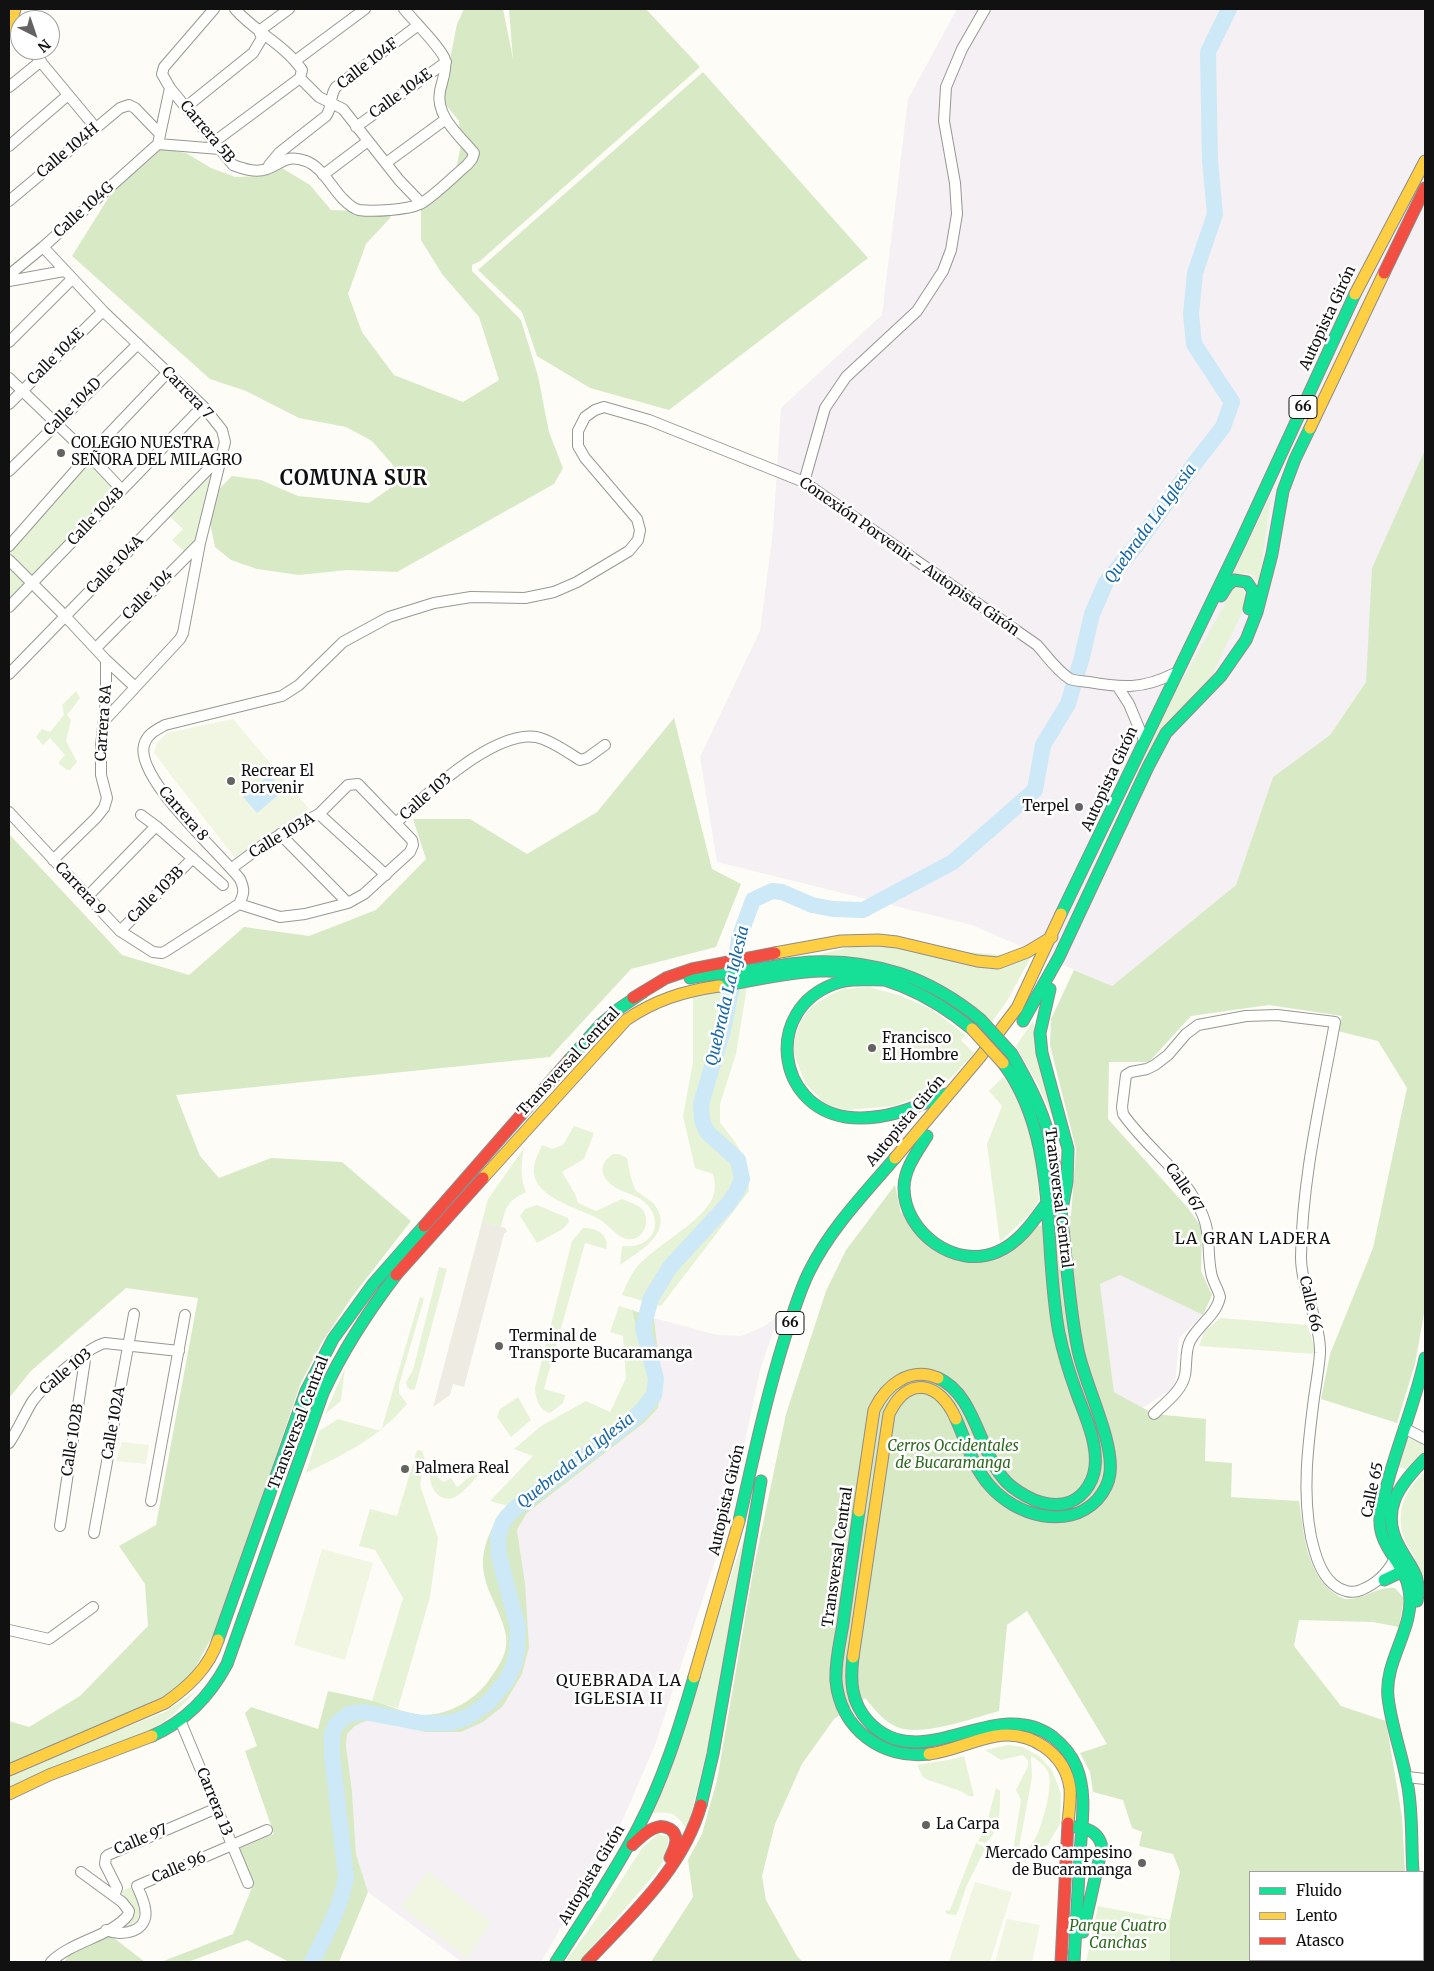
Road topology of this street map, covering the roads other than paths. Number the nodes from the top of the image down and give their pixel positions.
1 (214, 9) edge
2 (234, 9) edge
3 (289, 9) edge
4 (365, 9) edge
5 (404, 9) edge
6 (985, 9) edge
7 (417, 26) junction
8 (259, 32) junction
9 (41, 61) joint
10 (295, 61) junction
11 (446, 62) junction
12 (301, 74) junction
13 (9, 87) edge
14 (170, 88) junction
15 (68, 95) junction
16 (332, 103) junction
17 (186, 107) junction
18 (446, 119) junction
19 (96, 127) junction
20 (356, 127) junction
21 (159, 139) junction
22 (368, 141) junction
23 (9, 146) edge
24 (217, 146) junction
25 (1425, 161) edge
26 (386, 162) junction
27 (266, 169) junction
28 (323, 175) junction
29 (1425, 188) edge
30 (9, 201) edge
31 (421, 203) junction
32 (43, 247) junction
33 (9, 275) edge
34 (68, 275) junction
35 (9, 281) edge
36 (103, 311) junction
37 (9, 342) edge
38 (138, 344) junction
39 (168, 372) junction
40 (9, 378) edge
41 (22, 391) junction
42 (9, 404) edge
43 (203, 406) junction
44 (56, 424) junction
45 (89, 455) junction
46 (222, 456) junction
47 (9, 471) edge
48 (804, 482) junction
49 (122, 490) junction
50 (200, 543) junction
51 (9, 546) edge
52 (9, 560) edge
53 (33, 582) junction
54 (9, 607) edge
55 (65, 616) junction
56 (96, 648) junction
57 (1185, 654) junction
58 (106, 660) junction
59 (1176, 673) junction
60 (9, 674) edge
61 (1221, 676) junction
62 (135, 687) junction
63 (1118, 687) junction
64 (104, 721) junction
65 (166, 725) joint
66 (1144, 742) junction
67 (606, 745) dead end
68 (9, 812) edge
69 (319, 814) junction
70 (141, 815) dead end
71 (396, 822) junction
72 (156, 826) junction
73 (280, 834) junction
74 (193, 858) junction
75 (53, 860) junction
76 (232, 868) junction
77 (386, 874) junction
78 (223, 885) dead end
79 (87, 897) junction
80 (348, 903) junction
81 (239, 904) junction
82 (120, 931) junction
83 (1052, 937) junction
84 (1058, 957) junction
85 (715, 975) junction
86 (749, 976) junction
87 (883, 980) junction
88 (988, 1066) dead end
89 (1129, 1073) joint
90 (977, 1078) dead end
91 (949, 1093) junction
92 (927, 1136) junction
93 (1046, 1204) junction
94 (1061, 1215) junction
95 (824, 1268) dead end
96 (134, 1314) dead end
97 (185, 1316) dead end
98 (128, 1347) junction
99 (179, 1351) junction
100 (86, 1353) junction
101 (1425, 1358) edge
102 (1154, 1414) dead end
103 (1404, 1428) junction
104 (1425, 1439) edge
105 (9, 1443) edge
106 (1425, 1459) edge
107 (763, 1470) dead end
108 (1389, 1474) junction
109 (1406, 1478) junction
110 (151, 1501) dead end
111 (60, 1526) dead end
112 (94, 1533) dead end
113 (1407, 1557) junction
114 (1394, 1560) junction
115 (1402, 1571) junction
116 (1378, 1582) junction
117 (1411, 1593) junction
118 (93, 1607) dead end
119 (1406, 1624) junction
120 (9, 1630) edge
121 (180, 1720) junction
122 (954, 1735) junction
123 (957, 1748) junction
124 (9, 1770) edge
125 (1407, 1777) junction
126 (1425, 1779) edge
127 (9, 1794) edge
128 (217, 1808) junction
129 (1069, 1826) junction
130 (1083, 1827) junction
131 (267, 1830) dead end
132 (232, 1845) junction
133 (622, 1855) junction
134 (1414, 1871) edge
135 (81, 1872) dead end
136 (248, 1883) dead end
137 (658, 1884) junction
138 (114, 1896) junction
139 (106, 1930) junction
140 (51, 1962) edge
141 (556, 1962) edge
142 (587, 1962) edge
143 (1061, 1962) edge
144 (1075, 1962) edge

1 - 14 street, Carrera 5B
2 - 8 street
3 - 8 street
4 - 10 street
5 - 7 street
6 - 48 street
7 - 11 street
7 - 16 street, Calle 104F
8 - 10 street
8 - 17 street
9 - 13 street
9 - 15 street
10 - 12 street
11 - 18 street
11 - 20 street, Calle 104E
12 - 16 street
12 - 24 street
14 - 17 street, Carrera 5B
14 - 21 street
15 - 19 street
15 - 23 street
16 - 20 street
16 - 27 street, Calle 104F
17 - 24 street, Carrera 5B
18 - 26 street
18 - 31 street, Carrera 5B
19 - 21 street, Calle 104H
19 - 30 street, Calle 104H
20 - 22 street
21 - 24 street
21 - 32 street, Calle 104G
22 - 26 street
22 - 28 street, Calle 104E
24 - 27 street, Carrera 5B
25 - 57 main road, Autopista Girón / 66
26 - 31 street
27 - 28 street, Carrera 5B
28 - 31 street, Carrera 5B
29 - 61 main road, Autopista Girón / 66
32 - 33 street, Calle 104G
32 - 34 street, Carrera 7
34 - 35 street
34 - 36 street, Carrera 7
34 - 37 street
36 - 38 street, Carrera 7
36 - 41 street, Calle 104E
38 - 39 street, Carrera 7
38 - 44 street, Calle 104D
39 - 43 street, Carrera 7
39 - 45 street
40 - 41 street
41 - 42 street, Calle 104E
41 - 44 street
43 - 46 street, Carrera 7
43 - 49 street, Calle 104B
44 - 45 street
44 - 47 street, Calle 104D
45 - 49 street
45 - 51 street
46 - 50 street, Carrera 7
46 - 55 street, Calle 104A
48 - 63 street, Conexión Porvenir - Autopista Girón
48 - 65 street, Conexión Porvenir - Autopista Girón
49 - 53 street, Calle 104B
50 - 56 street, Calle 104
50 - 62 street, Carrera 7
52 - 53 street
53 - 54 street, Calle 104B
53 - 55 street
55 - 56 street
55 - 60 street, Calle 104A
56 - 58 street
57 - 59 main road, Autopista Girón / 66
57 - 61 main road
58 - 62 street
58 - 64 street, Carrera 8A
59 - 63 street, Conexión Porvenir - Autopista Girón
59 - 66 main road, Autopista Girón / 66
61 - 84 main road, Autopista Girón / 66
62 - 64 street
63 - 66 street
64 - 75 street, Carrera 8A
65 - 76 street, Carrera 8
66 - 83 main road, Autopista Girón / 66
67 - 71 street, Calle 103
68 - 75 street, Carrera 9
69 - 71 street, Calle 103A
69 - 73 street, Calle 103A
69 - 77 street
70 - 72 street, Calle 103B
71 - 77 street, Calle 103
72 - 74 street, Calle 103B
72 - 79 street
73 - 76 street, Calle 103A
73 - 80 street
74 - 78 street, Calle 103B
74 - 82 street, Calle 103B
75 - 79 street, Carrera 9
76 - 81 street, Carrera 8
77 - 80 street, Calle 103
79 - 82 street, Carrera 9
80 - 81 street, Calle 103
81 - 82 street, Carrera 9
83 - 85 main road
83 - 91 main road, Autopista Girón / 66
84 - 88 main road, Autopista Girón / 66
84 - 94 main road
85 - 86 main road
85 - 121 main road, Transversal Central
85 - 124 main road, Transversal Central
86 - 87 main road, Transversal Central
86 - 94 main road, Transversal Central, bridge
87 - 91 main road
87 - 93 main road, Transversal Central, bridge
89 - 102 street, Calle 67
89 - 116 street, Calle 66
90 - 92 main road, Autopista Girón
91 - 133 main road, Autopista Girón / 66
92 - 93 main road
92 - 95 main road, Autopista Girón
93 - 123 main road, Transversal Central
94 - 122 main road, Transversal Central
96 - 98 street, Calle 102A
97 - 99 street
98 - 99 street, Calle 103
98 - 100 street, Calle 103
98 - 112 street, Calle 102A
99 - 110 street
100 - 105 street, Calle 103
100 - 111 street, Calle 102B
101 - 103 main road, Calle 65
103 - 104 street
103 - 108 main road, Calle 65
106 - 109 main road, Calle 65
107 - 137 main road, Autopista Girón
108 - 109 main road
108 - 114 main road, Calle 65
109 - 113 main road, Calle 65
113 - 115 main road
113 - 119 main road, Calle 65
114 - 115 main road, Calle 65
114 - 116 street
115 - 116 main road
115 - 117 main road, Calle 65
116 - 117 street
117 - 119 main road, Calle 65
118 - 120 street
119 - 125 main road, Calle 65
121 - 127 main road, Transversal Central
121 - 128 street, Carrera 13
122 - 123 main road
122 - 130 main road, Transversal Central
123 - 129 main road, Transversal Central
125 - 126 street
125 - 134 main road, Calle 65
128 - 132 street, Carrera 13
128 - 138 street, Calle 97
129 - 130 main road
129 - 143 main road, Transversal Central
130 - 144 main road, Transversal Central
130 - 144 main road
131 - 132 street, Calle 96
132 - 136 street, Carrera 13
132 - 139 street, Calle 96
133 - 137 main road
133 - 141 main road, Autopista Girón / 66
135 - 138 street
137 - 142 main road, Autopista Girón
138 - 139 street
139 - 140 street

